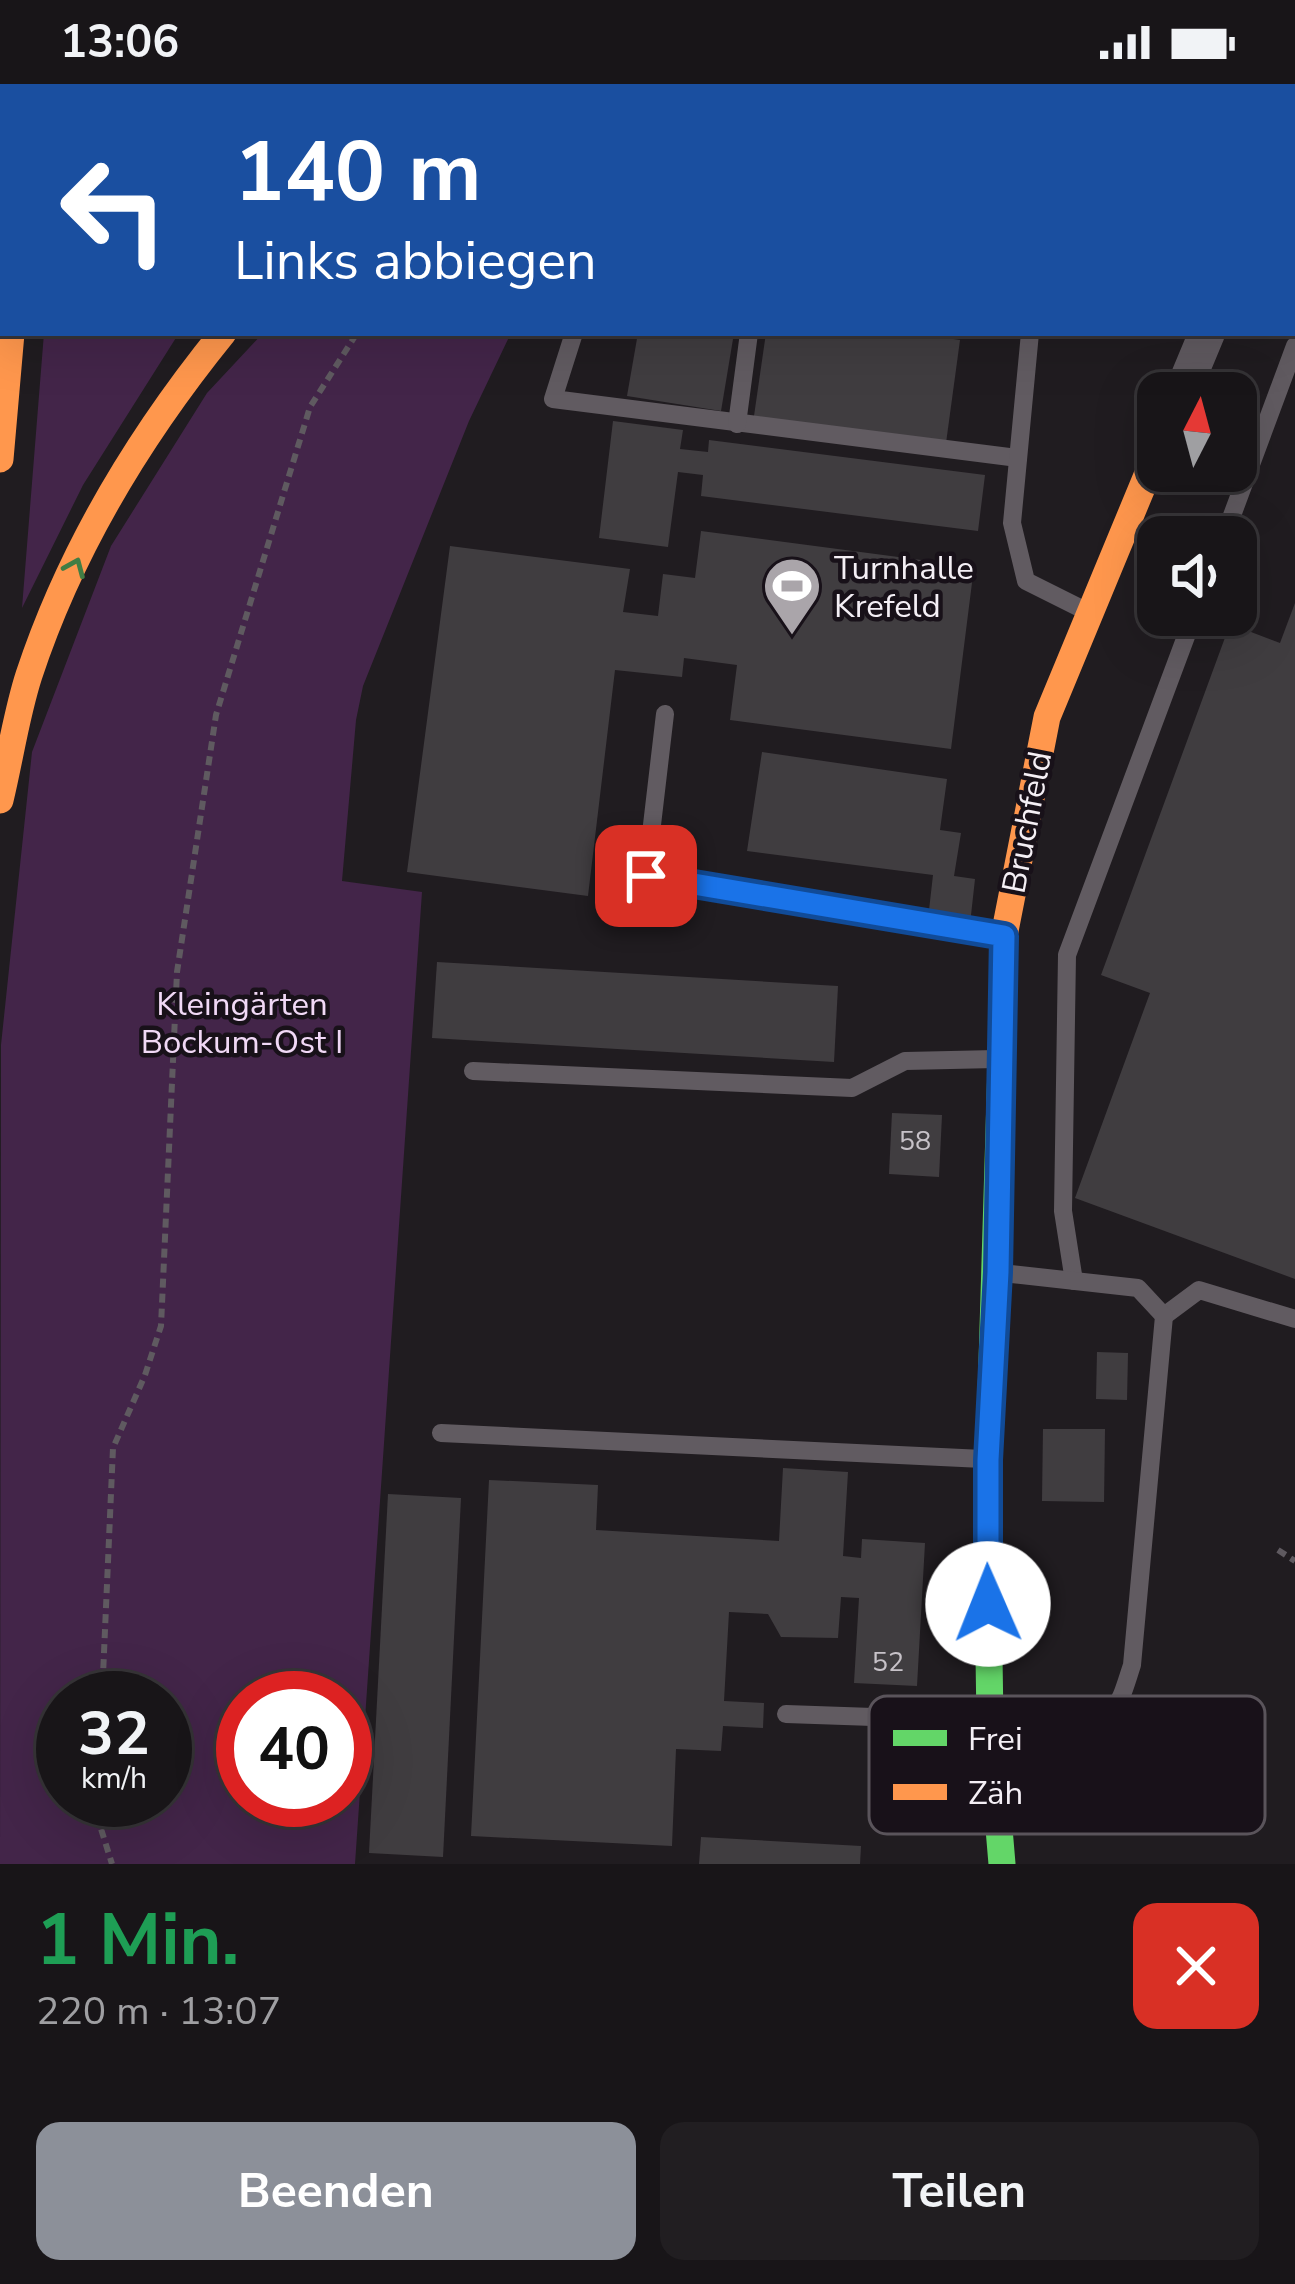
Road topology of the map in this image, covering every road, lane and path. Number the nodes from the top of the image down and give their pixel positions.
1 (11, 336) edge
2 (222, 336) edge
3 (355, 336) edge
4 (573, 336) edge
5 (749, 336) edge
6 (1030, 336) edge
7 (1206, 336) edge
8 (1295, 346) edge
9 (1191, 372) edge
10 (737, 424) junction
11 (0, 458) edge
12 (1018, 458) junction
13 (1140, 492) edge
14 (1232, 516) edge
15 (1090, 614) junction
16 (1186, 636) edge
17 (665, 714) dead end
18 (0, 800) edge
19 (1004, 936) junction
20 (1001, 1059) junction
21 (473, 1071) dead end
22 (998, 1272) junction
23 (1074, 1281) junction
24 (1164, 1316) junction
25 (1295, 1319) edge
26 (441, 1433) dead end
27 (988, 1460) junction
28 (1278, 1550) dead end
29 (1295, 1561) edge
30 (103, 1671) edge
31 (990, 1696) edge
32 (1122, 1696) edge
33 (786, 1714) dead end
34 (869, 1717) edge
35 (100, 1827) edge
36 (999, 1834) edge
37 (112, 1864) edge
38 (1002, 1864) edge

1 - 11 main road
18 -> 2 main road
3 - 30 path
4 - 10 lane
5 - 10 lane
6 - 12 lane
7 - 9 street
8 - 14 lane
10 - 12 lane
12 - 15 lane
13 - 15 main road, Bruchfeld
15 - 19 main road, Bruchfeld
16 - 23 lane
17 - 19 lane
19 - 20 main road, Bruchfeld
20 - 21 lane
20 - 22 main road, Bruchfeld
22 - 23 lane
22 - 27 main road, Bruchfeld
23 - 24 lane
24 - 25 lane
24 - 32 lane
26 - 27 lane
27 - 31 main road, Bruchfeld
28 - 29 path
33 - 34 lane
35 - 37 path
36 - 38 main road, Bruchfeld

